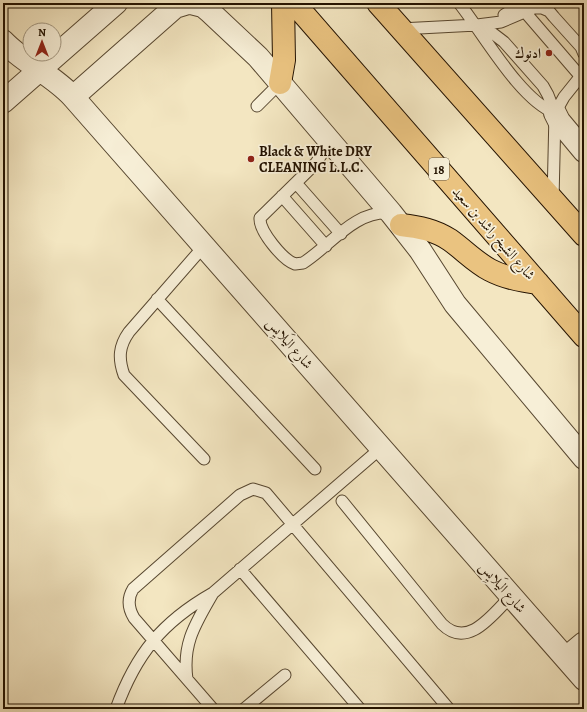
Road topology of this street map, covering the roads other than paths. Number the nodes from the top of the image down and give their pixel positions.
1 (116, 3) edge
2 (188, 3) edge
3 (191, 3) edge
4 (283, 3) edge
5 (294, 3) edge
6 (378, 3) edge
7 (459, 3) edge
8 (524, 8) edge
9 (477, 25) junction
10 (400, 29) junction
11 (3, 41) edge
12 (583, 49) edge
13 (39, 70) junction
14 (583, 75) edge
15 (280, 83) junction
16 (73, 97) junction
17 (3, 102) edge
18 (256, 106) dead end
19 (555, 113) junction
20 (327, 138) junction
21 (584, 151) edge
22 (296, 183) junction
23 (282, 196) junction
24 (553, 201) junction
25 (396, 219) junction
26 (341, 234) junction
27 (584, 235) edge
28 (204, 246) junction
29 (326, 246) junction
30 (538, 283) junction
31 (157, 299) junction
32 (584, 336) edge
33 (381, 448) junction
34 (584, 458) edge
35 (204, 459) dead end
36 (315, 469) dead end
37 (342, 501) dead end
38 (292, 524) junction
39 (240, 569) junction
40 (213, 593) junction
41 (511, 596) junction
42 (153, 640) junction
43 (584, 643) edge
44 (566, 658) junction
45 (285, 675) dead end
46 (186, 679) junction
47 (584, 679) edge
48 (116, 709) edge
49 (213, 709) edge
50 (244, 709) edge
51 (360, 709) edge
52 (449, 709) edge

1 - 13 street
2 - 16 street
3 - 15 street
4 - 15 main road
5 - 30 main road, شارع الشيخ راشد بن سعيد / 18
6 - 10 main road
7 - 9 lane
8 - 9 lane
8 - 12 lane
8 - 14 lane
9 - 10 lane
9 - 19 lane
9 - 19 lane
10 - 24 main road
11 - 13 street, شارع اليَلايِس
13 - 16 street, شارع اليَلايِس
13 - 17 street
14 - 19 lane
15 - 18 lane
15 - 20 street
16 - 28 street, شارع اليَلايِس
19 - 21 street
19 - 24 lane
20 - 22 lane
20 - 25 street
22 - 23 lane
22 - 26 lane
23 - 29 lane
23 - 29 lane
24 - 27 main road
25 - 26 lane
25 - 30 main road
25 - 34 street
26 - 29 lane
28 - 31 lane
28 - 33 street, شارع اليَلايِس
30 - 32 main road, شارع الشيخ راشد بن سعيد / 18
31 - 35 lane
31 - 36 lane
33 - 38 lane
33 - 41 street, شارع اليَلايِس
37 - 41 lane
38 - 39 lane
38 - 42 lane
38 - 52 lane
39 - 40 lane
39 - 51 lane
40 - 42 lane
40 - 46 lane
41 - 44 street, شارع اليَلايِس
42 - 46 lane
42 - 48 lane
43 - 44 street
44 - 47 street, شارع اليَلايِس
45 - 50 lane
46 - 49 lane

